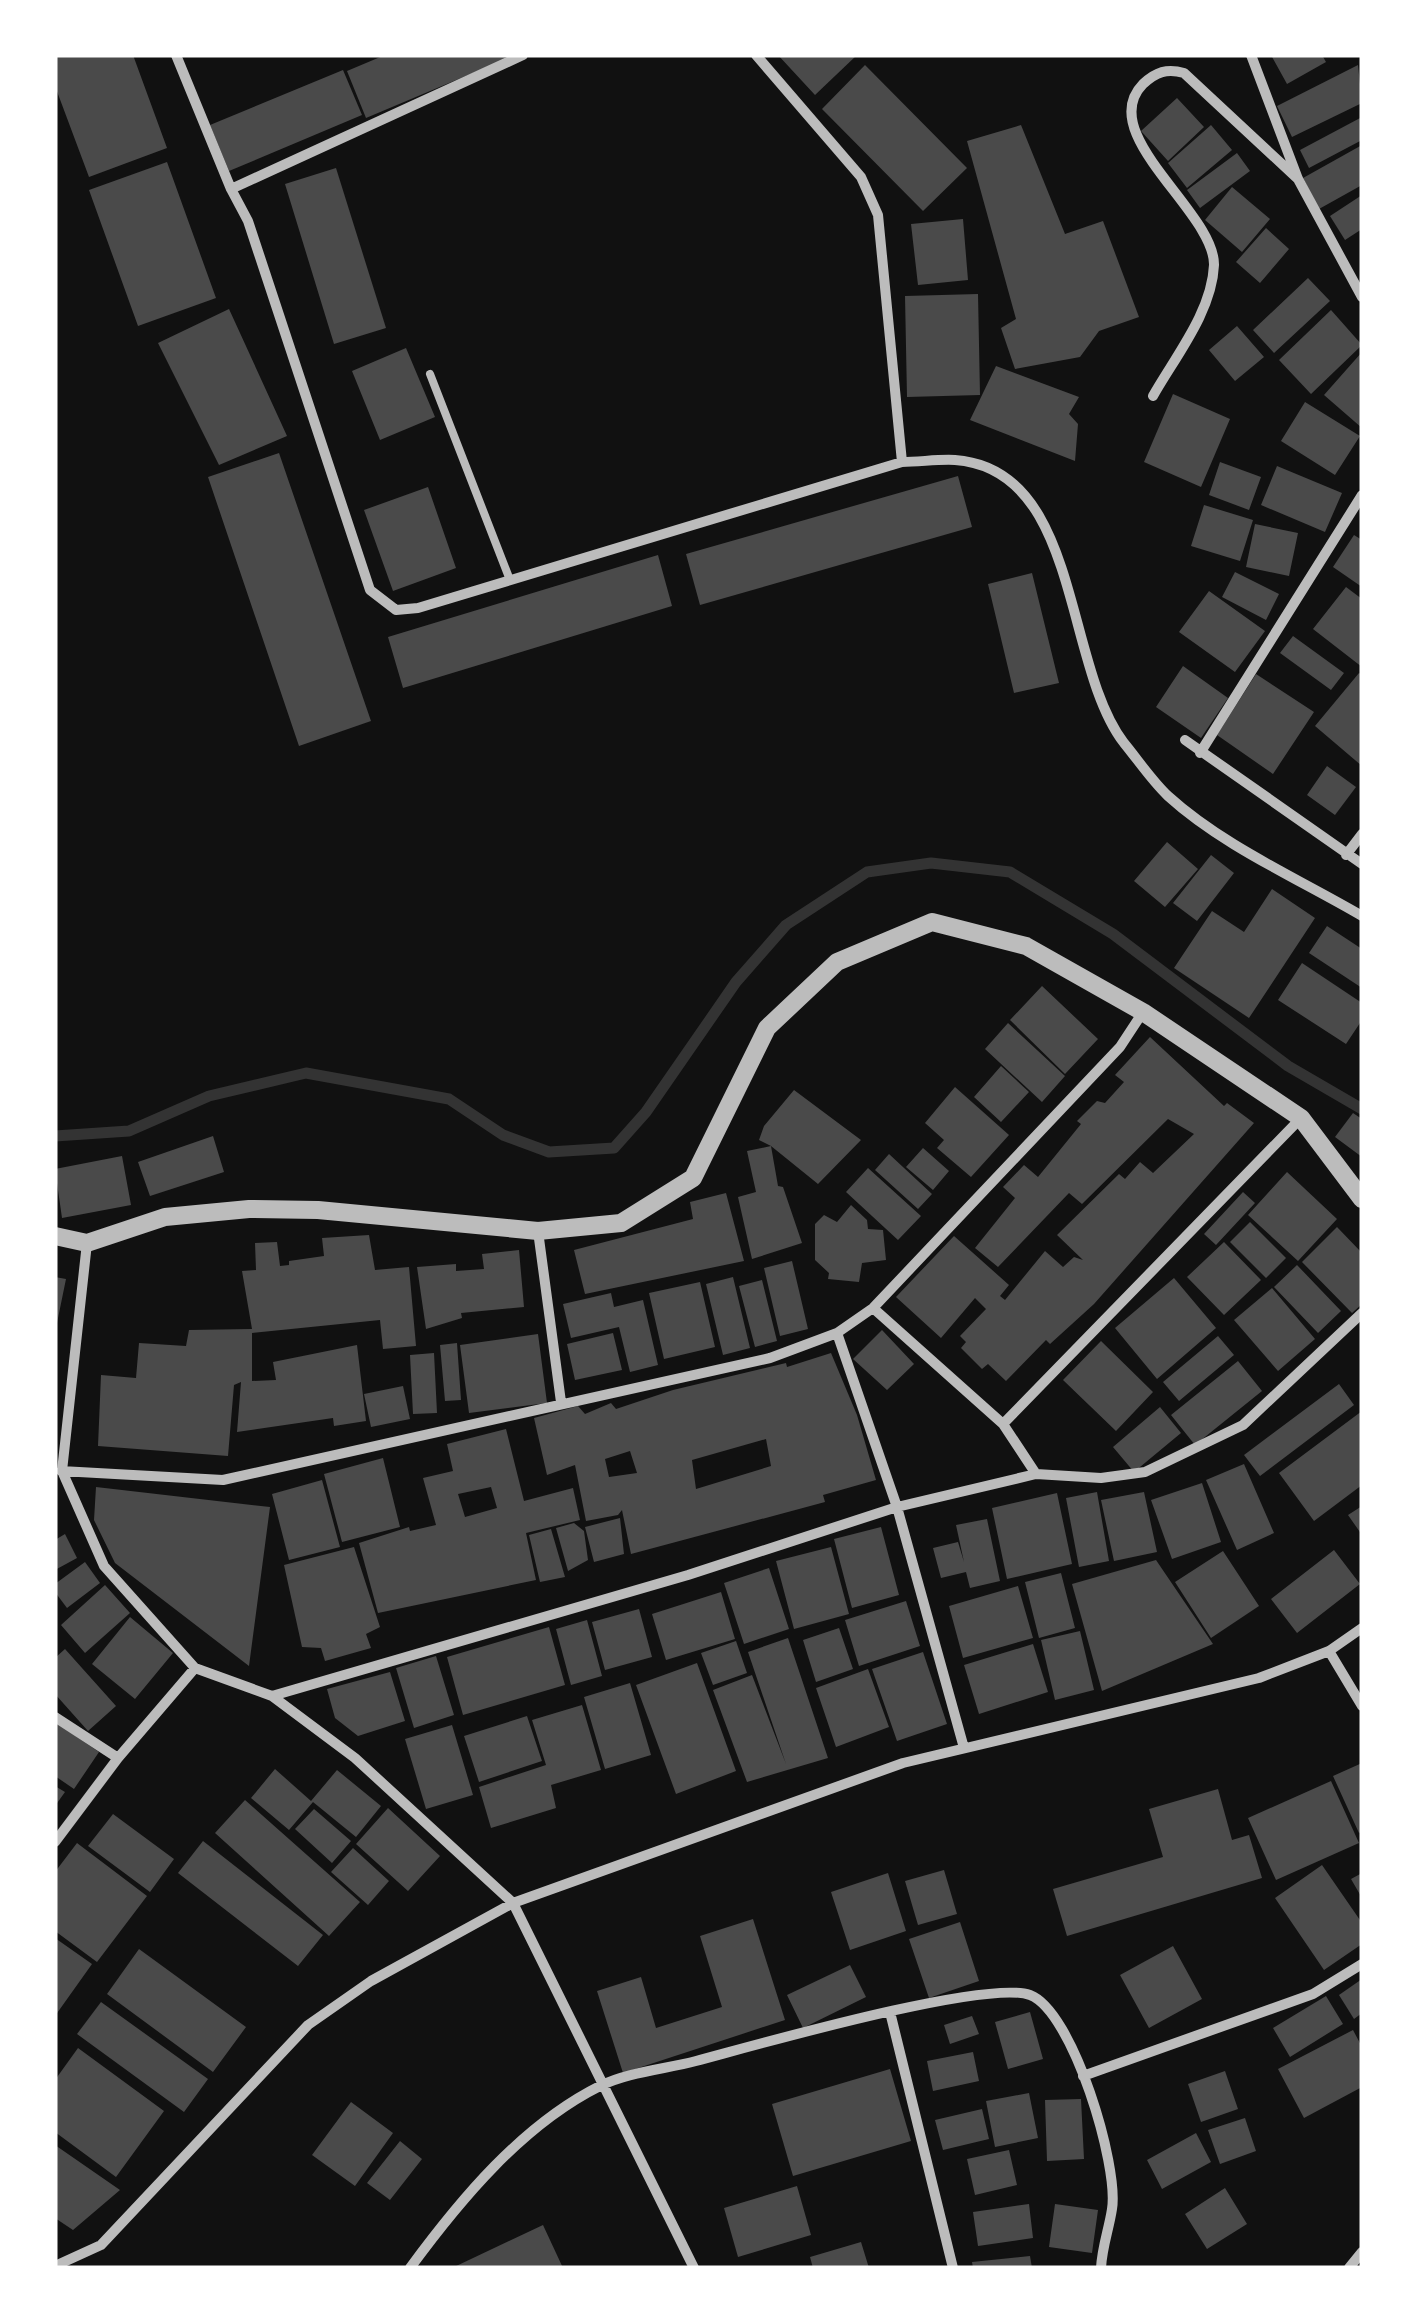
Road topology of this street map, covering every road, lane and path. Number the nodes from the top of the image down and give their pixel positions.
1 (176, 55) edge
2 (523, 55) edge
3 (756, 55) edge
4 (1251, 55) edge
5 (1298, 179) junction
6 (231, 189) junction
7 (1362, 297) edge
8 (430, 374) dead end
9 (1153, 396) dead end
10 (902, 462) junction
11 (1362, 495) edge
12 (510, 580) junction
13 (1184, 740) dead end
14 (1200, 753) junction
15 (1362, 834) edge
16 (1346, 855) junction
17 (1362, 864) edge
18 (1362, 916) edge
19 (1143, 1012) junction
20 (1301, 1118) junction
21 (1362, 1199) edge
22 (538, 1231) junction
23 (55, 1236) edge
24 (87, 1243) junction
25 (873, 1308) junction
26 (1362, 1313) edge
27 (836, 1334) junction
28 (561, 1402) junction
29 (1003, 1424) junction
30 (58, 1470) edge
31 (1036, 1474) junction
32 (897, 1507) junction
33 (1362, 1628) edge
34 (1329, 1650) junction
35 (195, 1668) junction
36 (272, 1696) junction
37 (1362, 1706) edge
38 (55, 1716) edge
39 (964, 1748) junction
40 (118, 1758) junction
41 (55, 1842) edge
42 (513, 1903) junction
43 (1362, 1964) edge
44 (890, 2012) junction
45 (1084, 2076) junction
46 (602, 2085) junction
47 (1362, 2252) edge
48 (55, 2266) edge
49 (1351, 2267) edge
50 (410, 2268) edge
51 (694, 2268) edge
52 (953, 2268) edge
53 (1100, 2268) edge

1 - 6 street
2 - 6 street
3 - 10 street
4 - 5 street
5 - 7 street
5 - 9 street
6 - 12 street
8 - 12 lane
10 - 12 street
10 - 18 street
11 - 14 street
13 - 14 street
14 - 16 street
15 - 16 street
16 - 17 street
19 - 20 street
19 - 22 street
19 - 25 street
20 - 21 street
20 - 29 street
22 - 24 street
22 - 28 street
23 - 24 street
24 - 30 street
25 - 27 street
25 - 29 street
26 - 31 street
27 - 28 street
27 - 32 street
28 - 30 street
29 - 31 street
30 - 35 street
31 - 32 street
32 - 36 street
32 - 39 street
33 - 34 street
34 - 37 street
34 - 39 street
35 - 36 street
35 - 40 street
36 - 42 street
38 - 40 street
39 - 42 street
40 - 41 street
42 - 46 street
42 - 48 street
43 - 45 street
44 - 45 street
44 - 46 street
44 - 52 street
45 - 53 street
46 - 50 street
46 - 51 street
47 - 49 street

